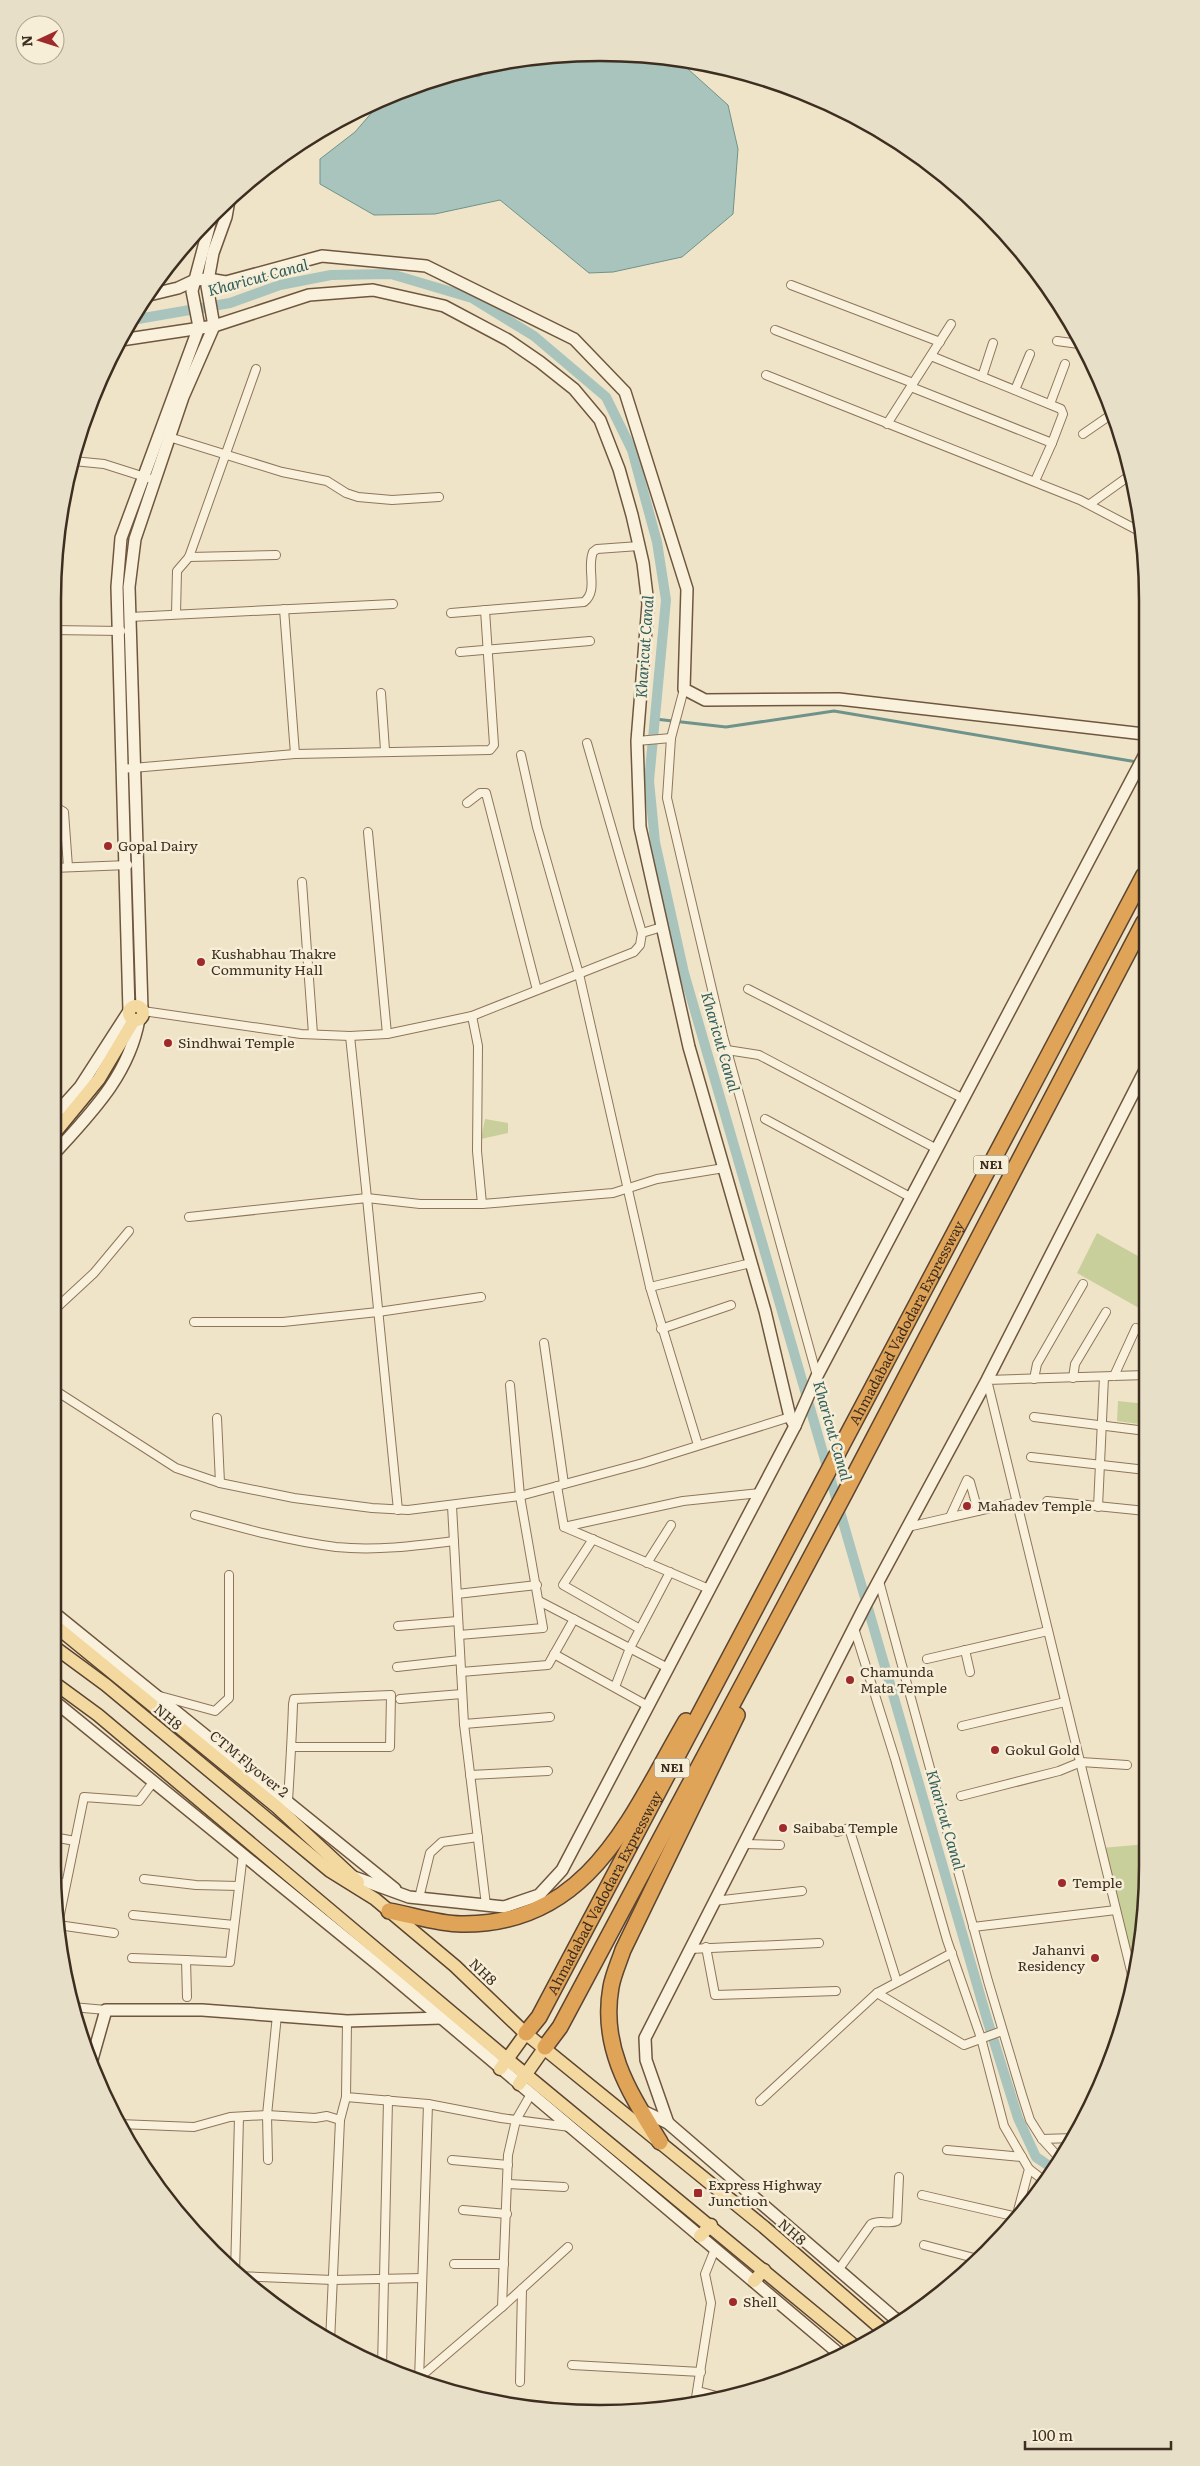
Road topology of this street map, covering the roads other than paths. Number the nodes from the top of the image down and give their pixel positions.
1 (226, 213) edge
2 (208, 231) edge
3 (207, 282) junction
4 (194, 285) junction
5 (791, 285) dead end
6 (158, 293) edge
7 (213, 322) junction
8 (951, 324) dead end
9 (198, 325) junction
10 (775, 330) dead end
11 (129, 338) edge
12 (1057, 341) dead end
13 (940, 342) junction
14 (993, 343) dead end
15 (1073, 343) edge
16 (1030, 354) dead end
17 (931, 356) junction
18 (1064, 364) dead end
19 (256, 369) dead end
20 (766, 375) dead end
21 (982, 377) junction
22 (912, 385) junction
23 (1015, 390) junction
24 (1050, 404) junction
25 (1107, 418) edge
26 (887, 424) junction
27 (1083, 434) dead end
28 (169, 437) junction
29 (1052, 443) junction
30 (226, 455) junction
31 (80, 462) edge
32 (143, 476) junction
33 (1124, 479) edge
34 (155, 480) junction
35 (1035, 481) junction
36 (439, 497) dead end
37 (1090, 504) junction
38 (1134, 529) edge
39 (639, 546) junction
40 (276, 555) dead end
41 (189, 557) junction
42 (393, 604) dead end
43 (284, 609) junction
44 (485, 610) junction
45 (451, 613) dead end
46 (176, 614) junction
47 (130, 617) junction
48 (61, 630) edge
49 (130, 631) junction
50 (117, 632) junction
51 (590, 641) dead end
52 (489, 649) junction
53 (460, 652) dead end
54 (684, 688) junction
55 (381, 693) dead end
56 (1139, 733) edge
57 (671, 738) junction
58 (637, 741) junction
59 (586, 743) dead end
60 (385, 750) junction
61 (294, 754) junction
62 (521, 755) dead end
63 (1139, 765) edge
64 (135, 768) junction
65 (121, 769) junction
66 (467, 803) dead end
67 (61, 810) edge
68 (368, 832) dead end
69 (138, 864) junction
70 (124, 865) junction
71 (61, 867) edge
72 (68, 867) junction
73 (302, 882) dead end
74 (1139, 884) edge
75 (662, 927) junction
76 (1139, 932) edge
77 (642, 933) junction
78 (140, 961) junction
79 (128, 962) junction
80 (579, 974) junction
81 (748, 989) dead end
82 (536, 990) junction
83 (137, 1014) junction
84 (472, 1016) junction
85 (313, 1034) junction
86 (387, 1034) junction
87 (350, 1036) junction
88 (727, 1050) junction
89 (1139, 1082) edge
90 (962, 1098) junction
91 (61, 1103) edge
92 (765, 1119) dead end
93 (61, 1124) edge
94 (61, 1145) edge
95 (937, 1149) junction
96 (724, 1168) junction
97 (628, 1188) junction
98 (367, 1198) junction
99 (912, 1198) junction
100 (482, 1204) junction
101 (189, 1217) dead end
102 (129, 1231) dead end
103 (751, 1263) junction
104 (1083, 1284) dead end
105 (650, 1287) junction
106 (481, 1297) dead end
107 (61, 1303) edge
108 (731, 1305) dead end
109 (378, 1312) junction
110 (1106, 1312) dead end
111 (194, 1322) dead end
112 (1136, 1328) dead end
113 (661, 1329) junction
114 (544, 1344) dead end
115 (1139, 1375) edge
116 (817, 1376) junction
117 (1114, 1376) junction
118 (1104, 1377) junction
119 (1073, 1378) junction
120 (1034, 1379) junction
121 (987, 1380) junction
122 (510, 1385) dead end
123 (61, 1395) edge
124 (1034, 1417) dead end
125 (217, 1418) dead end
126 (792, 1422) junction
127 (1102, 1425) junction
128 (1139, 1430) edge
129 (698, 1445) junction
130 (1031, 1457) dead end
131 (1100, 1465) junction
132 (1139, 1469) edge
133 (220, 1483) junction
134 (560, 1485) junction
135 (760, 1493) junction
136 (520, 1496) junction
137 (1047, 1501) dead end
138 (1016, 1502) junction
139 (452, 1506) junction
140 (1098, 1507) junction
141 (398, 1510) junction
142 (1139, 1510) edge
143 (978, 1511) junction
144 (195, 1515) dead end
145 (950, 1517) junction
146 (671, 1525) dead end
147 (564, 1527) junction
148 (908, 1527) junction
149 (593, 1539) junction
150 (454, 1541) junction
151 (647, 1563) junction
152 (670, 1572) junction
153 (229, 1576) dead end
154 (879, 1581) junction
155 (537, 1585) junction
156 (709, 1589) junction
157 (457, 1594) junction
158 (539, 1600) junction
159 (61, 1619) edge
160 (574, 1619) junction
161 (458, 1620) junction
162 (398, 1626) dead end
163 (854, 1628) junction
164 (640, 1629) junction
165 (61, 1631) edge
166 (1048, 1631) junction
167 (459, 1635) junction
168 (766, 1639) junction
169 (630, 1648) junction
170 (964, 1650) junction
171 (61, 1652) edge
172 (554, 1654) junction
173 (927, 1659) dead end
174 (460, 1660) junction
175 (397, 1667) dead end
176 (668, 1668) junction
177 (461, 1672) junction
178 (970, 1672) dead end
179 (722, 1674) junction
180 (615, 1687) junction
181 (61, 1688) edge
182 (462, 1694) junction
183 (156, 1695) junction
184 (400, 1699) dead end
185 (1065, 1702) junction
186 (648, 1706) junction
187 (61, 1711) edge
188 (550, 1716) dead end
189 (102, 1718) junction
190 (464, 1724) junction
191 (962, 1726) dead end
192 (91, 1731) junction
193 (291, 1746) junction
194 (1080, 1762) junction
195 (1127, 1765) dead end
196 (548, 1771) dead end
197 (470, 1776) junction
198 (154, 1782) junction
199 (960, 1796) dead end
200 (288, 1801) junction
201 (838, 1832) dead end
202 (478, 1837) junction
203 (61, 1839) edge
204 (75, 1841) junction
205 (744, 1844) junction
206 (780, 1845) dead end
207 (243, 1854) junction
208 (351, 1876) junction
209 (144, 1880) dead end
210 (61, 1883) edge
211 (66, 1884) junction
212 (239, 1886) junction
213 (802, 1891) dead end
214 (401, 1894) junction
215 (419, 1898) junction
216 (375, 1899) junction
217 (714, 1901) junction
218 (62, 1903) edge
219 (486, 1905) junction
220 (1116, 1910) junction
221 (390, 1911) junction
222 (133, 1915) dead end
223 (65, 1926) edge
224 (234, 1926) junction
225 (973, 1928) junction
226 (114, 1933) dead end
227 (819, 1943) dead end
228 (706, 1947) junction
229 (690, 1949) junction
230 (952, 1952) junction
231 (132, 1958) dead end
232 (186, 1960) junction
233 (1129, 1964) edge
234 (898, 1982) junction
235 (836, 1991) dead end
236 (877, 1993) junction
237 (188, 1997) dead end
238 (81, 2008) edge
239 (106, 2010) junction
240 (277, 2015) junction
241 (442, 2018) junction
242 (347, 2021) junction
243 (1002, 2031) junction
244 (526, 2033) junction
245 (981, 2038) junction
246 (93, 2047) edge
247 (545, 2047) junction
248 (504, 2064) junction
249 (523, 2079) junction
250 (531, 2094) junction
251 (346, 2097) junction
252 (388, 2100) junction
253 (760, 2101) dead end
254 (428, 2104) junction
255 (641, 2110) junction
256 (239, 2116) junction
257 (267, 2116) junction
258 (340, 2120) junction
259 (516, 2120) junction
260 (668, 2123) junction
261 (127, 2124) edge
262 (571, 2127) junction
263 (1042, 2138) junction
264 (1065, 2138) edge
265 (660, 2142) junction
266 (946, 2150) dead end
267 (1055, 2153) edge
268 (1022, 2157) junction
269 (268, 2160) dead end
270 (452, 2160) dead end
271 (508, 2165) junction
272 (1028, 2169) junction
273 (899, 2177) dead end
274 (1039, 2177) edge
275 (508, 2184) junction
276 (564, 2188) dead end
277 (922, 2194) dead end
278 (1020, 2203) edge
279 (462, 2210) dead end
280 (774, 2213) junction
281 (507, 2214) junction
282 (1008, 2217) edge
283 (710, 2225) junction
284 (764, 2227) junction
285 (700, 2236) junction
286 (924, 2245) dead end
287 (568, 2247) dead end
288 (715, 2249) junction
289 (970, 2257) edge
290 (236, 2263) edge
291 (454, 2264) dead end
292 (504, 2264) junction
293 (839, 2269) junction
294 (764, 2270) junction
295 (251, 2276) edge
296 (385, 2277) junction
297 (422, 2278) junction
298 (332, 2280) junction
299 (754, 2282) junction
300 (522, 2289) junction
301 (502, 2307) junction
302 (893, 2318) edge
303 (879, 2327) edge
304 (330, 2333) edge
305 (850, 2343) edge
306 (835, 2350) edge
307 (382, 2359) edge
308 (572, 2364) dead end
309 (701, 2372) junction
310 (419, 2373) edge
311 (424, 2375) edge
312 (520, 2382) dead end
313 (698, 2391) junction
314 (707, 2393) edge
315 (697, 2395) edge

1 - 3 street
2 - 4 street
3 - 4 street
3 - 7 street
3 - 54 street
4 - 6 street
4 - 9 street
5 - 13 street
7 - 9 street
7 - 28 street
7 - 39 street
8 - 13 street
9 - 11 street
9 - 32 street
10 - 22 street
12 - 15 street
13 - 17 street
14 - 21 street
16 - 23 street
17 - 21 street
17 - 22 street
18 - 24 street
19 - 30 street
20 - 26 street
21 - 23 street
22 - 26 street
22 - 29 street
23 - 24 street
24 - 29 street
25 - 27 street
26 - 35 street
28 - 30 street
28 - 34 street
29 - 35 street
30 - 36 street
30 - 41 street
31 - 32 street
32 - 34 street
32 - 50 street
33 - 37 street
34 - 47 street
35 - 37 street
37 - 38 street
39 - 44 street
39 - 58 street
40 - 41 street
41 - 46 street
42 - 43 street
43 - 46 street
43 - 61 street
44 - 45 street
44 - 52 street
46 - 47 street
47 - 49 street
48 - 50 street
49 - 50 street
49 - 64 street
50 - 65 street
51 - 52 street
52 - 53 street
52 - 60 street
54 - 56 street
54 - 57 street
55 - 60 street
57 - 58 street
57 - 88 street
58 - 75 street
59 - 77 street
60 - 61 street
61 - 64 street
62 - 80 street
63 - 90 street
64 - 65 street
64 - 69 street
65 - 70 street
66 - 82 street
67 - 72 street
68 - 86 street
69 - 70 street
69 - 78 street
70 - 72 street
70 - 79 street
71 - 72 street
73 - 85 street
74 - 179 highway, Ahmadabad Vadodara Expressway / NE1
75 - 77 street
75 - 96 street
76 - 168 highway, Ahmadabad Vadodara Expressway / NE1
77 - 80 street
78 - 79 street
78 - 83 street
79 - 83 street
80 - 82 street
80 - 97 street
81 - 90 street
82 - 84 street
83 - 85 street
83 - 91 street
83 - 93 main road
83 - 94 street
84 - 86 street
84 - 100 street
85 - 87 street
86 - 87 street
87 - 98 street
88 - 95 street
88 - 116 street
89 - 121 street
90 - 95 street
92 - 99 street
95 - 99 street
96 - 97 street
96 - 103 street
97 - 100 street
97 - 105 street
98 - 100 street
98 - 101 street
98 - 109 street
99 - 116 street
102 - 107 street
103 - 105 street
103 - 126 street
104 - 120 street
105 - 113 street
106 - 109 street
108 - 113 street
109 - 111 street
109 - 141 street
110 - 119 street
112 - 117 street
113 - 129 street
114 - 134 street
115 - 117 street
116 - 126 street
117 - 118 street
118 - 119 street
118 - 127 street
119 - 120 street
120 - 121 street
121 - 138 street
121 - 148 street
122 - 136 street
123 - 133 street
124 - 127 street
125 - 133 street
126 - 129 street
126 - 135 street
127 - 128 street
127 - 131 street
129 - 134 street
130 - 131 street
131 - 132 street
131 - 140 street
133 - 141 street
134 - 136 street
134 - 147 street
135 - 147 street
135 - 156 street
136 - 139 street
136 - 155 street
137 - 140 street
138 - 143 street
138 - 166 street
139 - 141 street
139 - 150 street
140 - 142 street
143 - 145 street
143 - 145 street
144 - 150 street
145 - 148 street
146 - 151 street
147 - 149 street
148 - 154 street
149 - 151 street
149 - 164 street
150 - 157 street
151 - 152 street
152 - 156 street
152 - 164 street
153 - 183 street
154 - 163 street
154 - 225 street
155 - 157 street
155 - 158 street
156 - 176 street
157 - 161 street
158 - 160 street
158 - 167 street
159 - 183 street
160 - 169 street
160 - 172 street
161 - 162 street
161 - 167 street
163 - 205 street
163 - 230 street
164 - 169 street
165 - 208 main road, CTM Flyover 2
166 - 170 street
166 - 185 street
167 - 174 street
168 - 247 highway, Ahmadabad Vadodara Expressway / NE1
168 - 255 highway
169 - 176 street
169 - 180 street
170 - 173 street
170 - 178 street
171 - 216 main road, NH8
172 - 177 street
172 - 180 street
174 - 175 street
174 - 177 street
176 - 186 street
177 - 182 street
179 - 221 highway
179 - 244 highway, Ahmadabad Vadodara Expressway / NE1
180 - 186 street
181 - 189 main road
182 - 184 street
182 - 190 street
183 - 200 street
185 - 191 street
185 - 194 street
186 - 219 street
187 - 192 street
188 - 190 street
189 - 192 street
189 - 248 main road
190 - 197 street
192 - 198 street
193 - 193 street
193 - 200 street
194 - 195 street
194 - 199 street
194 - 220 street
196 - 197 street
197 - 202 street
198 - 204 street
198 - 207 street
200 - 214 street
201 - 234 street
202 - 215 street
202 - 219 street
203 - 204 street
204 - 211 street
205 - 206 street
205 - 217 street
207 - 212 street
207 - 241 street
208 - 214 street
208 - 216 main road, CTM Flyover 2
209 - 212 street
210 - 211 street
211 - 218 street
212 - 224 street
213 - 217 street
214 - 215 street
215 - 219 street
216 - 221 main road, NH8
217 - 229 street
220 - 225 street
220 - 233 street
221 - 244 main road, NH8
222 - 224 street
223 - 226 street
224 - 232 street
225 - 243 street
227 - 228 street
228 - 229 street
228 - 235 street
229 - 260 street
230 - 234 street
230 - 245 street
231 - 232 street
232 - 237 street
234 - 236 street
236 - 245 street
236 - 253 street
238 - 239 street
239 - 240 street
239 - 246 street
240 - 242 street
240 - 257 street
241 - 242 street
241 - 248 street
242 - 251 street
243 - 245 street
243 - 263 street
244 - 247 main road, NH8
244 - 248 main road
245 - 268 street
247 - 249 main road
247 - 265 main road, NH8
248 - 249 main road
249 - 250 street
249 - 283 main road
250 - 259 street
250 - 262 street
251 - 252 street
251 - 258 street
252 - 254 street
252 - 296 street
254 - 259 street
254 - 297 street
255 - 260 street
255 - 265 highway
256 - 257 street
256 - 261 street
256 - 290 street
257 - 258 street
257 - 269 street
258 - 298 street
259 - 262 street
259 - 271 street
260 - 280 street
262 - 285 street
263 - 264 street
263 - 267 street
265 - 284 main road, NH8
266 - 268 street
268 - 272 street
270 - 271 street
271 - 275 street
272 - 274 street
272 - 278 street
273 - 293 street
275 - 276 street
275 - 281 street
277 - 282 street
279 - 281 street
280 - 284 street
280 - 293 street
281 - 292 street
283 - 285 main road
283 - 294 main road
284 - 303 main road, NH8
285 - 288 street
286 - 289 street
287 - 300 street
288 - 299 street
288 - 309 street
291 - 292 street
292 - 301 street
293 - 302 street
294 - 299 main road
294 - 305 main road
295 - 298 street
296 - 297 street
296 - 298 street
296 - 307 street
297 - 310 street
298 - 304 street
299 - 306 street
300 - 301 street
300 - 312 street
301 - 311 street
308 - 309 street
309 - 313 street
313 - 314 street
313 - 315 street

